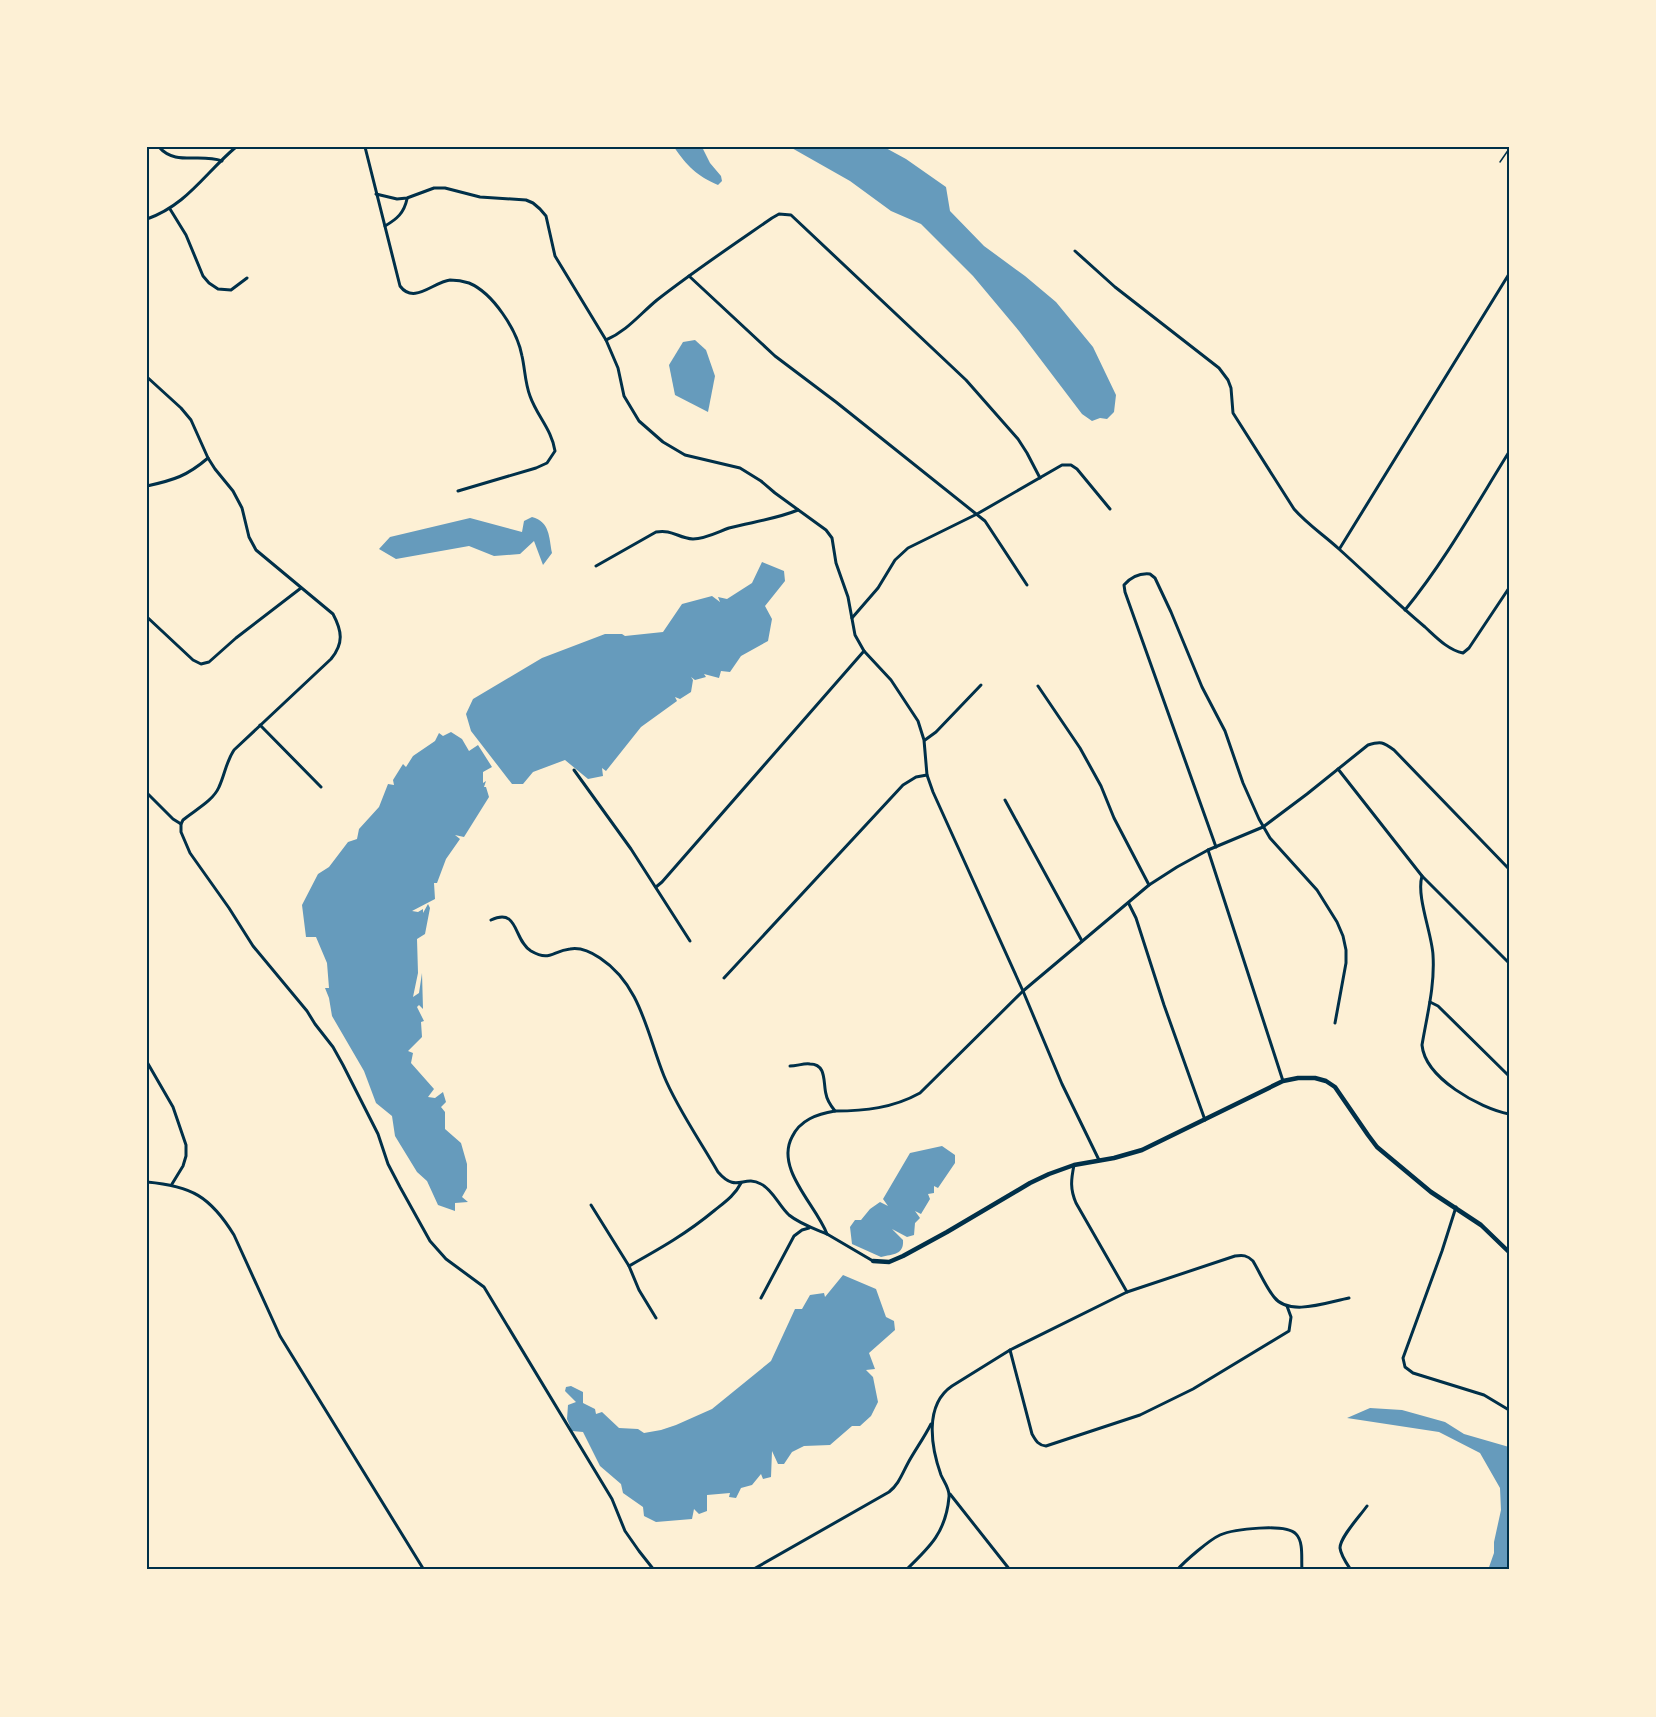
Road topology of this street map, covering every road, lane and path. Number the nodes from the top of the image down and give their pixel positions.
1 (159, 147) edge
2 (236, 147) edge
3 (365, 147) edge
4 (1509, 149) edge
5 (222, 161) junction
6 (1500, 162) dead end
7 (376, 194) junction
8 (407, 198) junction
9 (170, 209) junction
10 (147, 219) edge
11 (385, 226) junction
12 (1075, 251) dead end
13 (1509, 274) edge
14 (689, 276) junction
15 (247, 278) dead end
16 (606, 340) junction
17 (147, 376) edge
18 (1509, 452) edge
19 (208, 458) junction
20 (1040, 478) junction
21 (147, 486) edge
22 (458, 491) dead end
23 (1110, 509) dead end
24 (798, 510) junction
25 (977, 514) junction
26 (1340, 549) junction
27 (596, 566) dead end
28 (1027, 585) dead end
29 (301, 588) junction
30 (1509, 588) edge
31 (1404, 610) junction
32 (147, 617) edge
33 (852, 618) junction
34 (864, 651) junction
35 (981, 685) dead end
36 (1038, 686) dead end
37 (260, 725) junction
38 (924, 740) junction
39 (1338, 770) junction
40 (574, 771) dead end
41 (927, 775) junction
42 (321, 787) dead end
43 (147, 793) edge
44 (1005, 800) dead end
45 (181, 824) junction
46 (1263, 827) junction
47 (1216, 847) junction
48 (1208, 850) junction
49 (1509, 869) edge
50 (1422, 876) junction
51 (1149, 885) junction
52 (656, 887) junction
53 (1129, 903) junction
54 (491, 920) dead end
55 (690, 941) dead end
56 (1082, 941) junction
57 (1509, 963) edge
58 (724, 978) dead end
59 (1023, 991) junction
60 (1430, 1002) junction
61 (1335, 1023) dead end
62 (147, 1062) edge
63 (790, 1066) dead end
64 (1509, 1077) edge
65 (1283, 1081) junction
66 (835, 1111) junction
67 (1509, 1114) edge
68 (1205, 1120) junction
69 (1099, 1160) junction
70 (1074, 1166) junction
71 (147, 1182) edge
72 (172, 1184) junction
73 (741, 1184) junction
74 (591, 1204) dead end
75 (1456, 1208) junction
76 (811, 1227) junction
77 (827, 1234) junction
78 (1509, 1252) edge
79 (873, 1261) joint
80 (628, 1266) junction
81 (1127, 1292) junction
82 (760, 1298) dead end
83 (1349, 1298) dead end
84 (1287, 1306) junction
85 (656, 1318) dead end
86 (1010, 1350) junction
87 (1509, 1410) edge
88 (932, 1423) junction
89 (950, 1494) junction
90 (1367, 1506) dead end
91 (424, 1570) edge
92 (654, 1570) edge
93 (752, 1570) edge
94 (906, 1570) edge
95 (1010, 1570) edge
96 (1177, 1570) edge
97 (1302, 1570) edge
98 (1351, 1570) edge

1 - 5 street
2 - 5 street
3 - 7 street
4 - 6 lane
5 - 9 street
7 - 8 street
7 - 11 street
8 - 11 street
8 - 16 street
9 - 10 street
9 - 15 street
11 - 22 street
12 - 26 street
13 - 26 street
14 - 16 street
14 - 20 street
14 - 25 street
16 - 24 street
17 - 19 street
18 - 31 street
19 - 21 street
19 - 29 street
20 - 23 street
20 - 25 street
24 - 27 street
24 - 33 street
25 - 28 street
25 - 33 street
26 - 31 street
29 - 32 street
29 - 37 street
30 - 31 street
33 - 34 street
34 - 38 street
34 - 52 street
35 - 38 street
36 - 51 street
37 - 42 street
37 - 45 street
38 - 41 street
39 - 46 street
39 - 49 street
39 - 50 street
40 - 52 street
41 - 58 street
41 - 59 street
43 - 45 street
44 - 56 street
45 - 92 street
46 - 47 street
46 - 47 street
46 - 61 street
47 - 48 street
48 - 51 street
48 - 65 street
50 - 57 street
50 - 60 street
51 - 53 street
52 - 55 street
53 - 56 street
53 - 68 street
54 - 73 street
56 - 59 street
59 - 66 street
59 - 69 street
60 - 64 street
60 - 67 street
62 - 72 street
63 - 66 street
65 - 68 street
65 - 75 street
66 - 77 street
68 - 69 street
69 - 70 street
70 - 79 street
70 - 81 street
71 - 72 street
72 - 91 street
73 - 76 street
73 - 80 street
74 - 80 street
75 - 78 street
75 - 87 street
76 - 77 street
76 - 82 street
77 - 79 street
80 - 85 street
81 - 84 street
81 - 86 street
83 - 84 street
84 - 86 street
86 - 88 street
88 - 89 street
88 - 93 street
89 - 94 street
89 - 95 street
90 - 98 street
96 - 97 street

